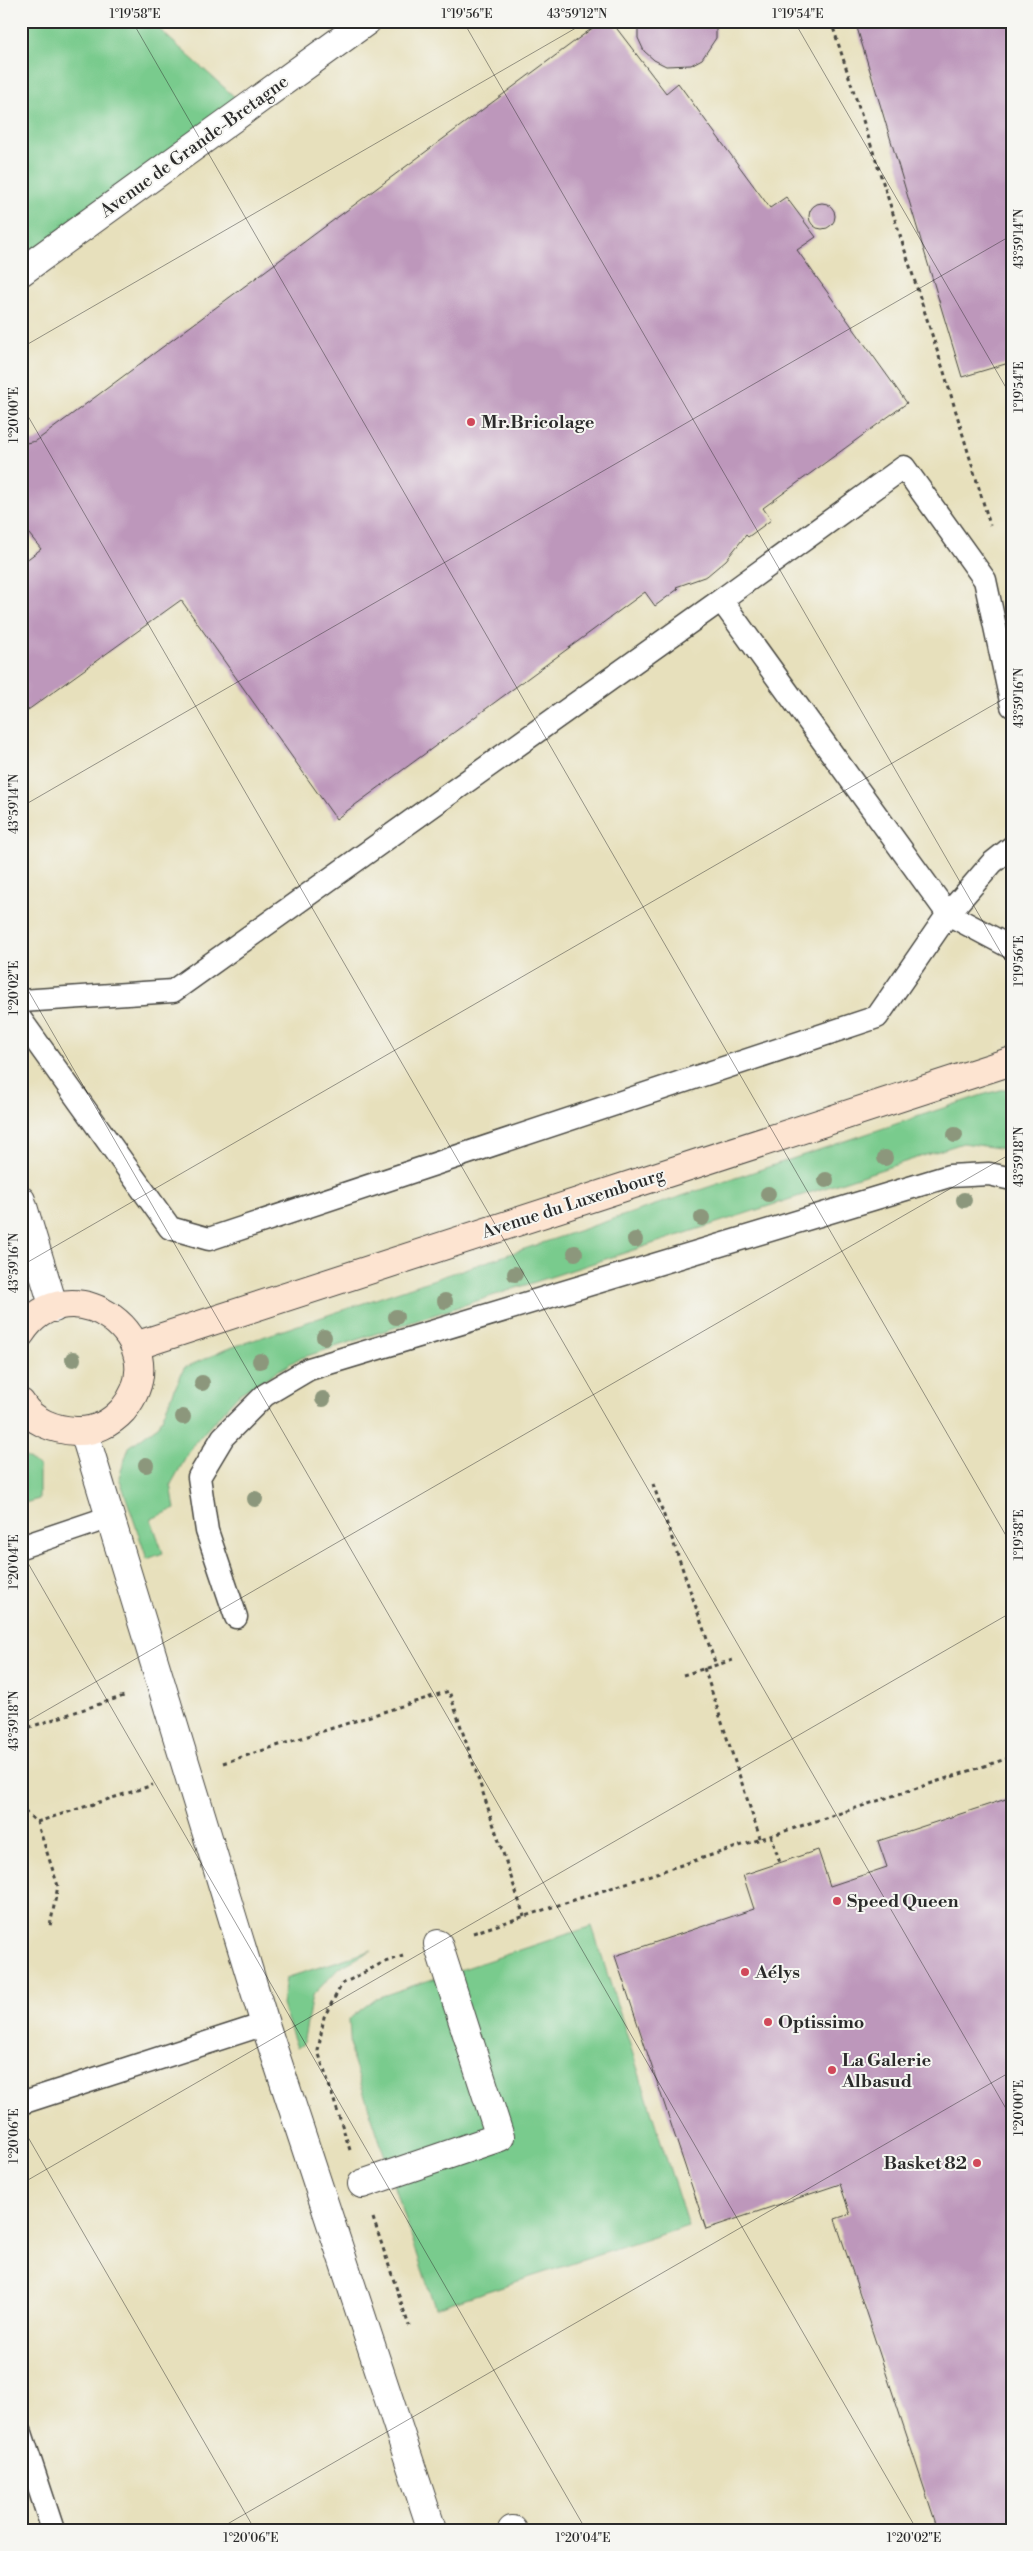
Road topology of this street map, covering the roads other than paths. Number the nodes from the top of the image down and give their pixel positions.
1 (367, 21) edge
2 (21, 272) edge
3 (721, 600) junction
4 (1012, 706) edge
5 (1012, 848) edge
6 (948, 914) junction
7 (1012, 948) edge
8 (21, 1001) edge
9 (21, 1020) edge
10 (1012, 1061) edge
11 (1012, 1179) edge
12 (21, 1200) edge
13 (54, 1308) junction
14 (21, 1333) edge
15 (135, 1346) junction
16 (21, 1403) edge
17 (84, 1432) junction
18 (110, 1517) junction
19 (21, 1547) edge
20 (236, 1618) dead end
21 (438, 1944) road end
22 (265, 2024) junction
23 (21, 2103) edge
24 (362, 2184) road end
25 (21, 2433) edge
26 (53, 2530) edge
27 (432, 2530) edge

1 - 2 street, Avenue de Grande-Bretagne
3 - 4 lane
3 - 6 lane
3 - 8 lane
5 - 6 lane
6 - 7 lane
6 - 9 lane
10 - 15 street, Avenue du Luxembourg
11 - 20 lane
12 - 13 street
13 - 14 street
13 - 15 street
15 - 17 street
16 - 17 street
17 - 18 street
18 - 19 lane
18 - 22 street
21 - 24 street
22 - 23 lane
22 - 27 street
25 - 26 lane

